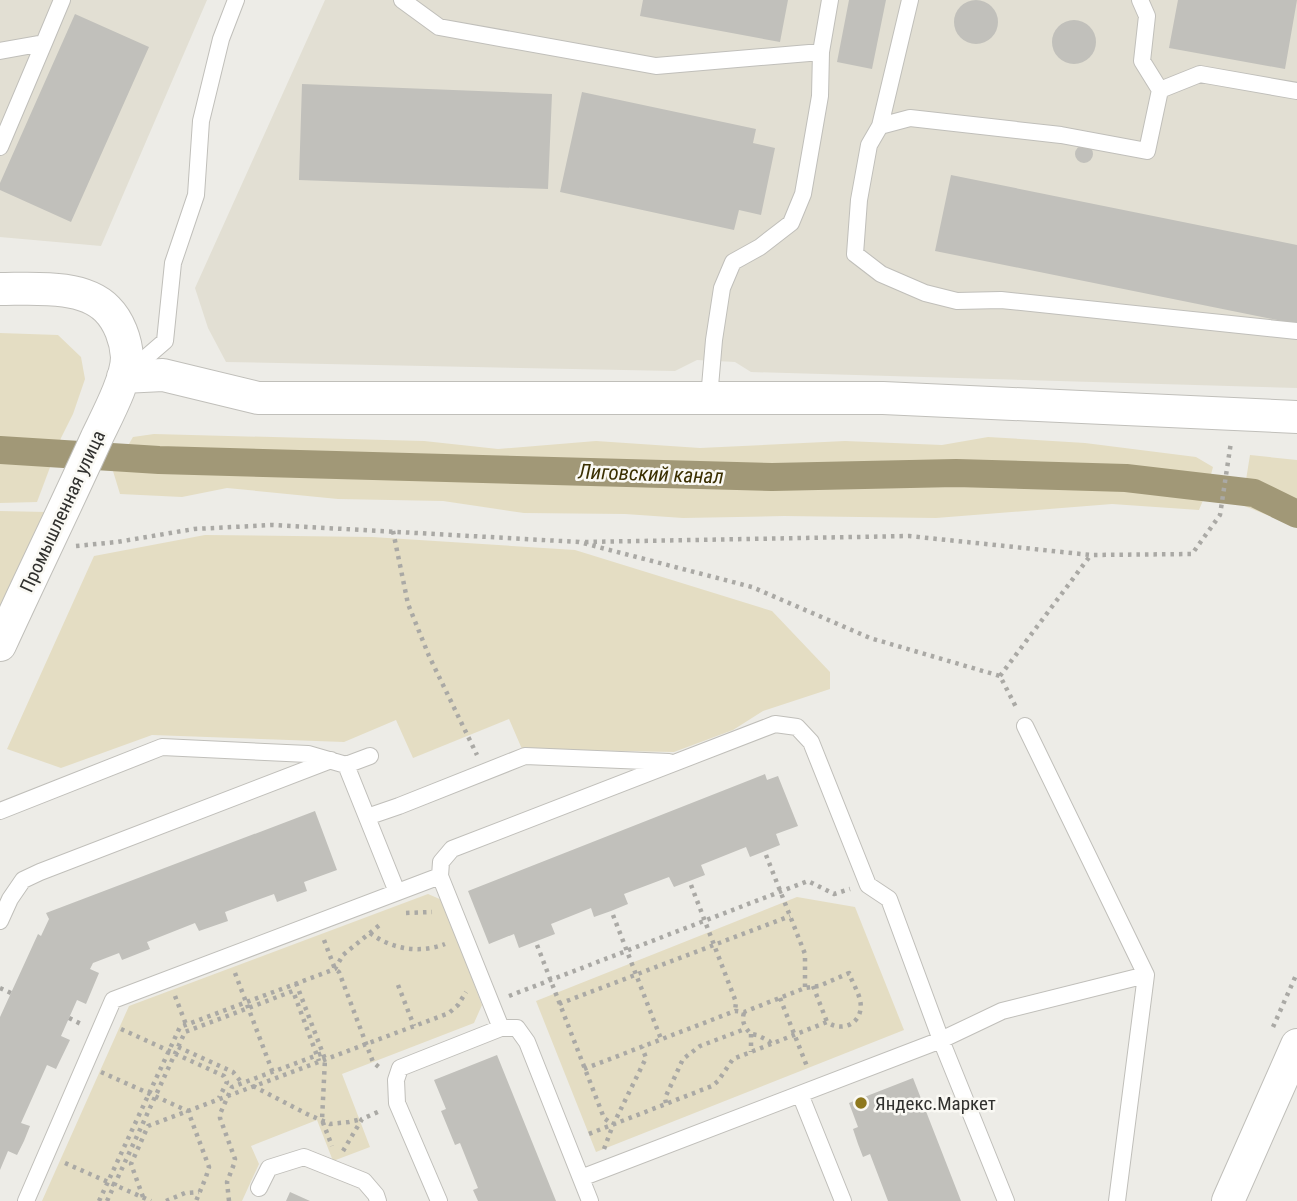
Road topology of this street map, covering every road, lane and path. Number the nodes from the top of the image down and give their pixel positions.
1 (62, 0) edge
2 (236, 0) edge
3 (402, 0) edge
4 (830, 0) edge
5 (910, 0) edge
6 (1140, 0) edge
7 (44, 43) junction
8 (0, 51) edge
9 (821, 52) junction
10 (1160, 90) junction
11 (1297, 91) edge
12 (880, 126) junction
13 (0, 147) edge
14 (0, 289) edge
15 (1297, 331) edge
16 (124, 377) junction
17 (709, 398) junction
18 (1297, 417) edge
19 (1230, 450) dead end
20 (393, 531) junction
21 (48, 542) junction
22 (579, 542) junction
23 (1091, 555) junction
24 (0, 645) edge
25 (1000, 676) junction
26 (1026, 726) joint
27 (370, 756) dead end
28 (675, 762) junction
29 (339, 763) junction
30 (485, 772) junction
31 (0, 811) edge
32 (367, 817) junction
33 (766, 855) dead end
34 (440, 876) junction
35 (691, 885) dead end
36 (868, 885) junction
37 (397, 892) junction
38 (781, 892) junction
39 (5, 894) edge
40 (448, 909) junction
41 (398, 914) dead end
42 (613, 915) dead end
43 (790, 916) junction
44 (386, 919) dead end
45 (0, 921) edge
46 (705, 921) junction
47 (317, 922) junction
48 (370, 933) junction
49 (537, 945) dead end
50 (714, 945) junction
51 (627, 951) junction
52 (229, 956) junction
53 (335, 969) junction
54 (636, 975) junction
55 (1146, 975) junction
56 (169, 979) junction
57 (551, 980) junction
58 (296, 983) junction
59 (398, 985) dead end
60 (813, 986) junction
61 (0, 988) edge
62 (468, 988) dead end
63 (805, 988) junction
64 (11, 993) dead end
65 (780, 998) junction
66 (246, 1002) junction
67 (491, 1003) junction
68 (559, 1004) junction
69 (248, 1008) junction
70 (735, 1011) junction
71 (744, 1012) junction
72 (104, 1022) junction
73 (827, 1022) junction
74 (414, 1026) junction
75 (187, 1028) junction
76 (501, 1028) junction
77 (746, 1029) junction
78 (751, 1034) junction
79 (794, 1035) junction
80 (662, 1039) junction
81 (941, 1040) junction
82 (366, 1044) junction
83 (771, 1044) junction
84 (1297, 1045) edge
85 (178, 1047) junction
86 (642, 1048) junction
87 (169, 1051) junction
88 (751, 1052) junction
89 (175, 1054) junction
90 (321, 1057) junction
91 (85, 1065) junction
92 (584, 1069) junction
93 (272, 1072) junction
94 (275, 1078) junction
95 (396, 1080) junction
96 (242, 1083) junction
97 (253, 1086) junction
98 (808, 1091) junction
99 (149, 1093) junction
100 (156, 1096) junction
101 (229, 1096) junction
102 (219, 1099) junction
103 (397, 1103) junction
104 (666, 1104) junction
105 (188, 1111) junction
106 (362, 1119) junction
107 (322, 1120) junction
108 (613, 1125) junction
109 (588, 1134) dead end
110 (46, 1154) junction
111 (336, 1165) junction
112 (607, 1168) junction
113 (581, 1178) junction
114 (108, 1182) junction
115 (115, 1185) junction
116 (259, 1188) dead end
117 (200, 1191) junction
118 (143, 1198) junction
119 (26, 1201) edge
120 (99, 1201) edge
121 (107, 1201) edge
122 (151, 1201) edge
123 (166, 1201) edge
124 (196, 1201) edge
125 (229, 1201) edge
126 (378, 1201) edge
127 (439, 1201) edge
128 (590, 1201) edge
129 (843, 1201) edge
130 (1006, 1201) edge
131 (1117, 1201) edge
132 (1228, 1201) edge

1 - 7 lane
2 - 16 lane
3 - 9 lane
4 - 9 lane
5 - 12 lane
6 - 10 lane
7 - 8 lane
7 - 13 lane
9 - 17 lane
10 - 11 lane
10 - 12 lane
12 - 15 lane
14 - 16 street
16 - 17 street
16 - 21 street, Промышленная улица
17 - 18 street
19 - 23 path
20 - 21 path
20 - 22 path
20 - 30 path
21 - 24 street, Промышленная улица
22 - 23 path
22 - 25 path
23 - 25 path
25 - 26 path
26 - 55 lane
27 - 29 lane
28 - 30 lane
28 - 34 lane
28 - 36 lane
29 - 31 lane
29 - 32 lane
29 - 39 lane
30 - 32 lane
32 - 37 lane
33 - 38 path
34 - 37 lane
34 - 40 lane
35 - 46 path
36 - 38 path
36 - 81 lane
37 - 47 lane
38 - 43 path
38 - 46 path
39 - 45 lane
40 - 41 path
40 - 48 path
40 - 67 lane
42 - 51 path
43 - 50 path
43 - 63 path
44 - 48 path
46 - 50 path
46 - 51 path
47 - 52 lane
47 - 53 path
48 - 53 path
49 - 57 path
50 - 54 path
50 - 70 path
51 - 54 path
51 - 57 path
52 - 56 lane
52 - 66 path
53 - 58 path
53 - 82 path
54 - 68 path
54 - 80 path
55 - 81 lane
55 - 131 lane
56 - 72 lane
56 - 75 path
57 - 67 path
57 - 68 path
58 - 66 path
58 - 90 path
59 - 74 path
60 - 63 path
60 - 73 path
60 - 73 path
61 - 64 path
62 - 74 path
63 - 65 path
65 - 71 path
65 - 79 path
66 - 69 path
66 - 75 path
67 - 76 lane
68 - 92 path
69 - 75 path
69 - 90 path
69 - 93 path
70 - 71 path
70 - 80 path
71 - 77 path
72 - 87 path
72 - 91 lane
73 - 79 path
74 - 82 path
75 - 85 path
75 - 87 path
76 - 95 lane
76 - 113 lane
77 - 78 path
77 - 104 path
78 - 83 path
78 - 88 path
79 - 83 path
79 - 98 path
80 - 86 path
81 - 98 lane
81 - 130 lane
82 - 90 path
82 - 95 path
83 - 88 path
84 - 132 street
85 - 89 path
85 - 96 path
86 - 92 path
86 - 108 path
87 - 89 path
87 - 99 path
88 - 104 path
89 - 100 path
89 - 102 path
90 - 93 path
90 - 94 path
90 - 107 path
91 - 99 path
91 - 110 lane
92 - 108 path
93 - 94 path
93 - 96 path
94 - 97 path
95 - 103 lane
96 - 101 path
97 - 101 path
97 - 107 path
98 - 112 lane
98 - 129 lane
99 - 100 path
99 - 114 path
100 - 105 path
100 - 115 path
101 - 102 path
101 - 125 path
102 - 105 path
103 - 106 path
103 - 127 lane
104 - 108 path
105 - 117 path
105 - 118 path
106 - 107 path
106 - 111 path
107 - 111 path
108 - 109 path
108 - 112 path
110 - 114 path
110 - 119 lane
111 - 116 lane
111 - 126 lane
112 - 113 lane
113 - 128 lane
114 - 115 path
114 - 120 path
115 - 118 path
115 - 121 path
117 - 123 path
117 - 124 path
118 - 122 path

